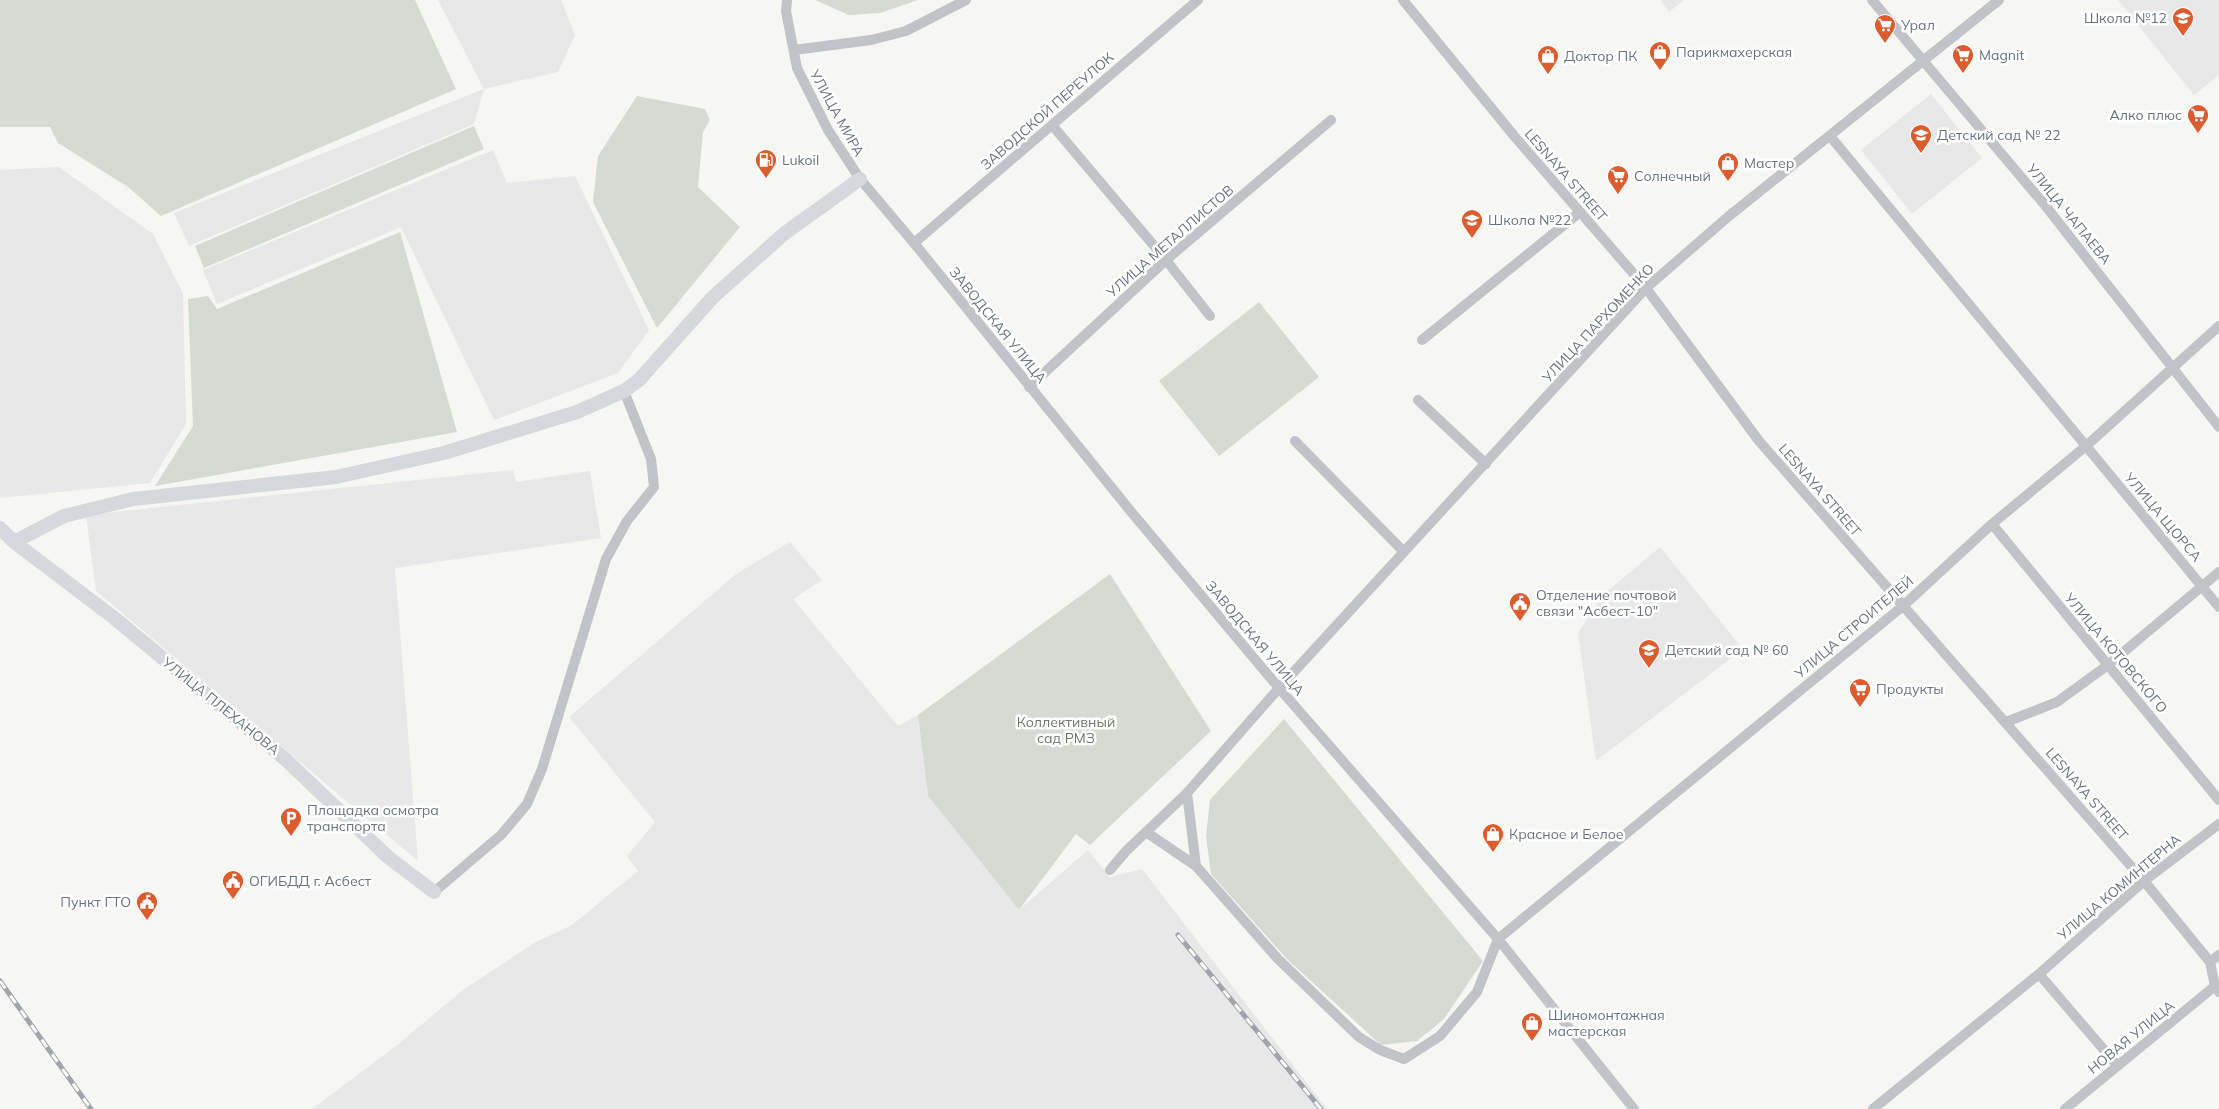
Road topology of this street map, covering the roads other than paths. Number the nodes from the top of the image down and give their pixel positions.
1 (787, 0) edge
2 (966, 0) edge
3 (1198, 0) edge
4 (1403, 0) edge
5 (1872, 0) edge
6 (1999, 0) edge
7 (794, 50) junction
8 (1923, 62) junction
9 (1331, 120) dead end
10 (1052, 125) junction
11 (1830, 136) junction
12 (860, 179) junction
13 (1580, 212) junction
14 (914, 242) junction
15 (1166, 260) junction
16 (1646, 288) junction
17 (1210, 316) dead end
18 (2219, 326) edge
19 (1422, 340) dead end
20 (2172, 367) junction
21 (1030, 387) junction
22 (624, 391) junction
23 (1418, 400) dead end
24 (2219, 427) edge
25 (1295, 441) dead end
26 (2086, 446) junction
27 (1486, 464) junction
28 (1992, 524) junction
29 (0, 528) edge
30 (14, 542) junction
31 (1404, 552) junction
32 (2219, 572) edge
33 (2202, 586) junction
34 (1903, 606) junction
35 (2219, 607) edge
36 (2108, 665) junction
37 (1279, 688) junction
38 (2006, 722) junction
39 (1187, 793) junction
40 (2219, 800) edge
41 (2219, 824) edge
42 (1146, 832) junction
43 (1196, 866) junction
44 (1110, 870) dead end
45 (2144, 881) junction
46 (434, 892) joint
47 (1498, 939) junction
48 (2219, 955) edge
49 (2210, 962) junction
50 (2039, 974) junction
51 (2217, 989) edge
52 (2117, 1065) junction
53 (1634, 1109) edge
54 (1873, 1109) edge
55 (2065, 1109) edge

1 - 7 street, УЛИЦА МИРА
2 - 7 street
3 - 10 street, ЗАВОДСКОЙ ПЕРЕУЛОК
4 - 13 street, LESNAYA STREET
5 - 8 street, УЛИЦА ЧАПАЕВА
6 - 8 street, УЛИЦА ПАРХОМЕНКО
7 - 12 street, УЛИЦА МИРА
8 - 11 street, УЛИЦА ПАРХОМЕНКО
8 - 20 street, УЛИЦА ЧАПАЕВА
9 - 15 street, УЛИЦА МЕТАЛЛИСТОВ
10 - 14 street, ЗАВОДСКОЙ ПЕРЕУЛОК
10 - 15 street
11 - 16 street, УЛИЦА ПАРХОМЕНКО
11 - 26 street, УЛИЦА ЩОРСА
12 - 14 street, ЗАВОДСКАЯ УЛИЦА
12 - 22 street
13 - 16 street, LESNAYA STREET
13 - 19 street
14 - 21 street, ЗАВОДСКАЯ УЛИЦА
15 - 17 street
15 - 21 street, УЛИЦА МЕТАЛЛИСТОВ
16 - 27 street, УЛИЦА ПАРХОМЕНКО
16 - 34 street, LESNAYA STREET
18 - 20 street, УЛИЦА СТРОИТЕЛЕЙ
20 - 24 street, УЛИЦА ЧАПАЕВА
20 - 26 street, УЛИЦА СТРОИТЕЛЕЙ
21 - 37 street, ЗАВОДСКАЯ УЛИЦА
22 - 30 street
22 - 46 street
23 - 27 street
25 - 31 street
26 - 28 street, УЛИЦА СТРОИТЕЛЕЙ
26 - 33 street, УЛИЦА ЩОРСА
27 - 31 street, УЛИЦА ПАРХОМЕНКО
28 - 34 street, УЛИЦА СТРОИТЕЛЕЙ
28 - 36 street, УЛИЦА КОТОВСКОГО
29 - 30 street, УЛИЦА ПЛЕХАНОВА
30 - 46 street, УЛИЦА ПЛЕХАНОВА
31 - 37 street, УЛИЦА ПАРХОМЕНКО
32 - 33 street
33 - 35 street, УЛИЦА ЩОРСА
33 - 36 street
34 - 38 street, LESNAYA STREET
34 - 47 street, УЛИЦА СТРОИТЕЛЕЙ
36 - 38 street
36 - 40 street, УЛИЦА КОТОВСКОГО
37 - 39 street, УЛИЦА ПАРХОМЕНКО
37 - 47 street, ЗАВОДСКАЯ УЛИЦА
38 - 45 street, LESNAYA STREET
39 - 42 street, УЛИЦА ПАРХОМЕНКО
39 - 43 street
41 - 45 street, УЛИЦА КОМИНТЕРНА
42 - 43 street
42 - 44 street, УЛИЦА ПАРХОМЕНКО
43 - 47 street
45 - 49 street, LESNAYA STREET
45 - 50 street, УЛИЦА КОМИНТЕРНА
47 - 53 street, ЗАВОДСКАЯ УЛИЦА
48 - 49 street
49 - 51 street, LESNAYA STREET
50 - 52 street
50 - 54 street, УЛИЦА КОМИНТЕРНА
51 - 52 street, НОВАЯ УЛИЦА
52 - 55 street, НОВАЯ УЛИЦА

